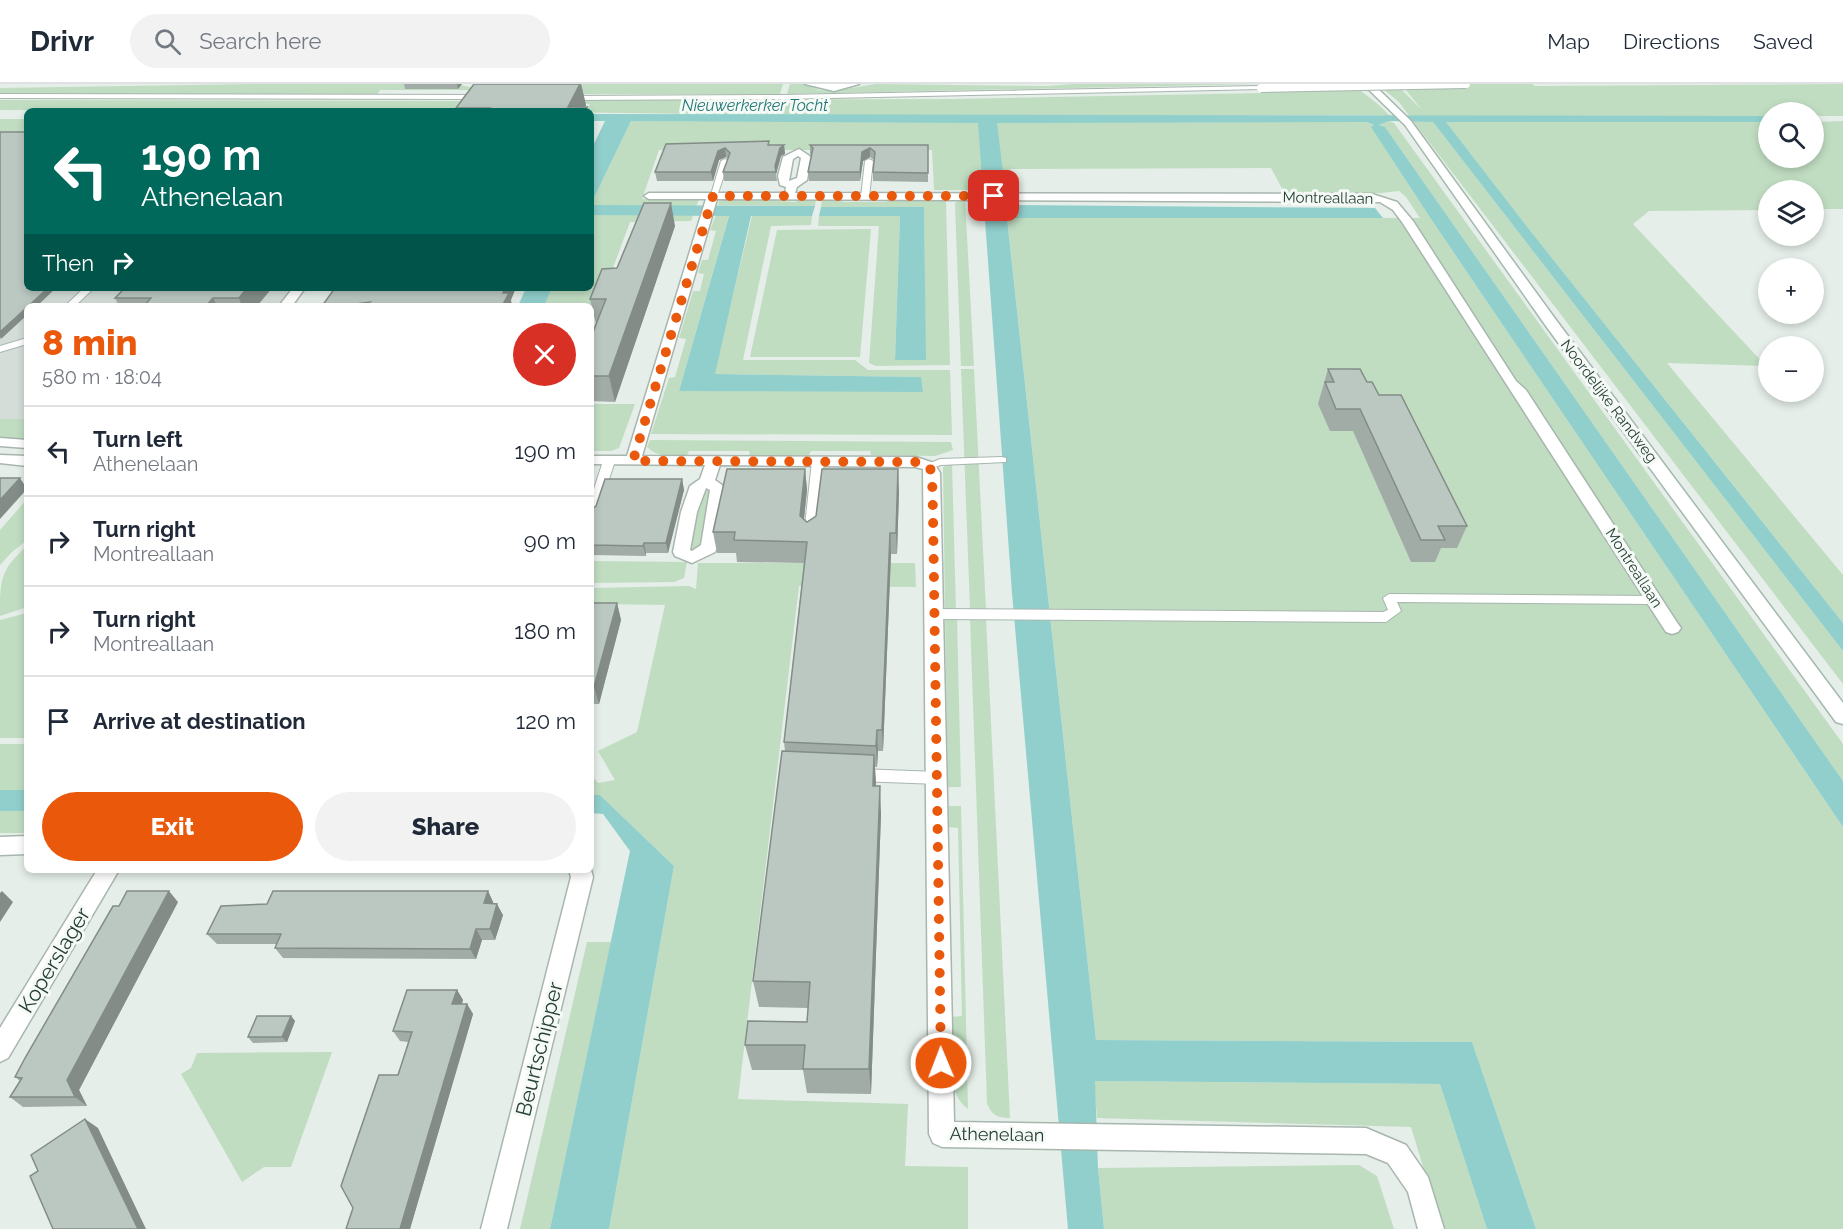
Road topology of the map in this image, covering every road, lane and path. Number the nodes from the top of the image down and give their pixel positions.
1 (810, 84) edge
2 (854, 84) edge
3 (1466, 84) edge
4 (1367, 85) edge
5 (0, 96) edge
6 (487, 97) edge
7 (555, 98) edge
8 (725, 161) edge
9 (870, 161) edge
10 (649, 196) dead end
11 (865, 196) junction
12 (711, 200) junction
13 (86, 291) edge
14 (297, 291) edge
15 (73, 303) edge
16 (287, 303) edge
17 (24, 342) edge
18 (0, 349) edge
19 (0, 442) edge
20 (24, 444) edge
21 (0, 459) edge
22 (1002, 460) dead end
23 (24, 461) edge
24 (600, 461) edge
25 (633, 461) junction
26 (818, 461) junction
27 (714, 462) junction
28 (929, 466) junction
29 (707, 482) dead end
30 (594, 498) edge
31 (810, 537) edge
32 (1654, 600) junction
33 (935, 614) junction
34 (1672, 628) dead end
35 (1843, 717) edge
36 (841, 774) edge
37 (938, 778) junction
38 (24, 845) edge
39 (0, 846) edge
40 (106, 873) edge
41 (581, 873) edge
42 (0, 1050) edge
43 (494, 1229) edge
44 (1431, 1229) edge

1 - 2 street
3 - 7 lane, bridge
4 - 35 street, Noordelijke Randweg
5 - 6 lane
8 - 12 lane
9 - 11 lane
10 - 12 street, Montreallaan
11 - 12 street, Montreallaan
11 - 32 street, Montreallaan
12 - 25 street
13 - 15 lane
14 - 16 street
17 - 18 lane
19 - 20 street
21 - 23 street
22 - 28 lane
24 - 25 street
24 - 30 lane
25 - 27 street
26 - 27 street
26 - 28 street
26 - 31 lane
27 - 29 street
28 - 33 street, Athenelaan
32 - 33 lane
32 - 34 street, Montreallaan
33 - 37 street, Athenelaan
36 - 37 lane
37 - 44 street, Athenelaan
38 - 39 street
40 - 42 street, Koperslager
41 - 43 street, Beurtschipper

